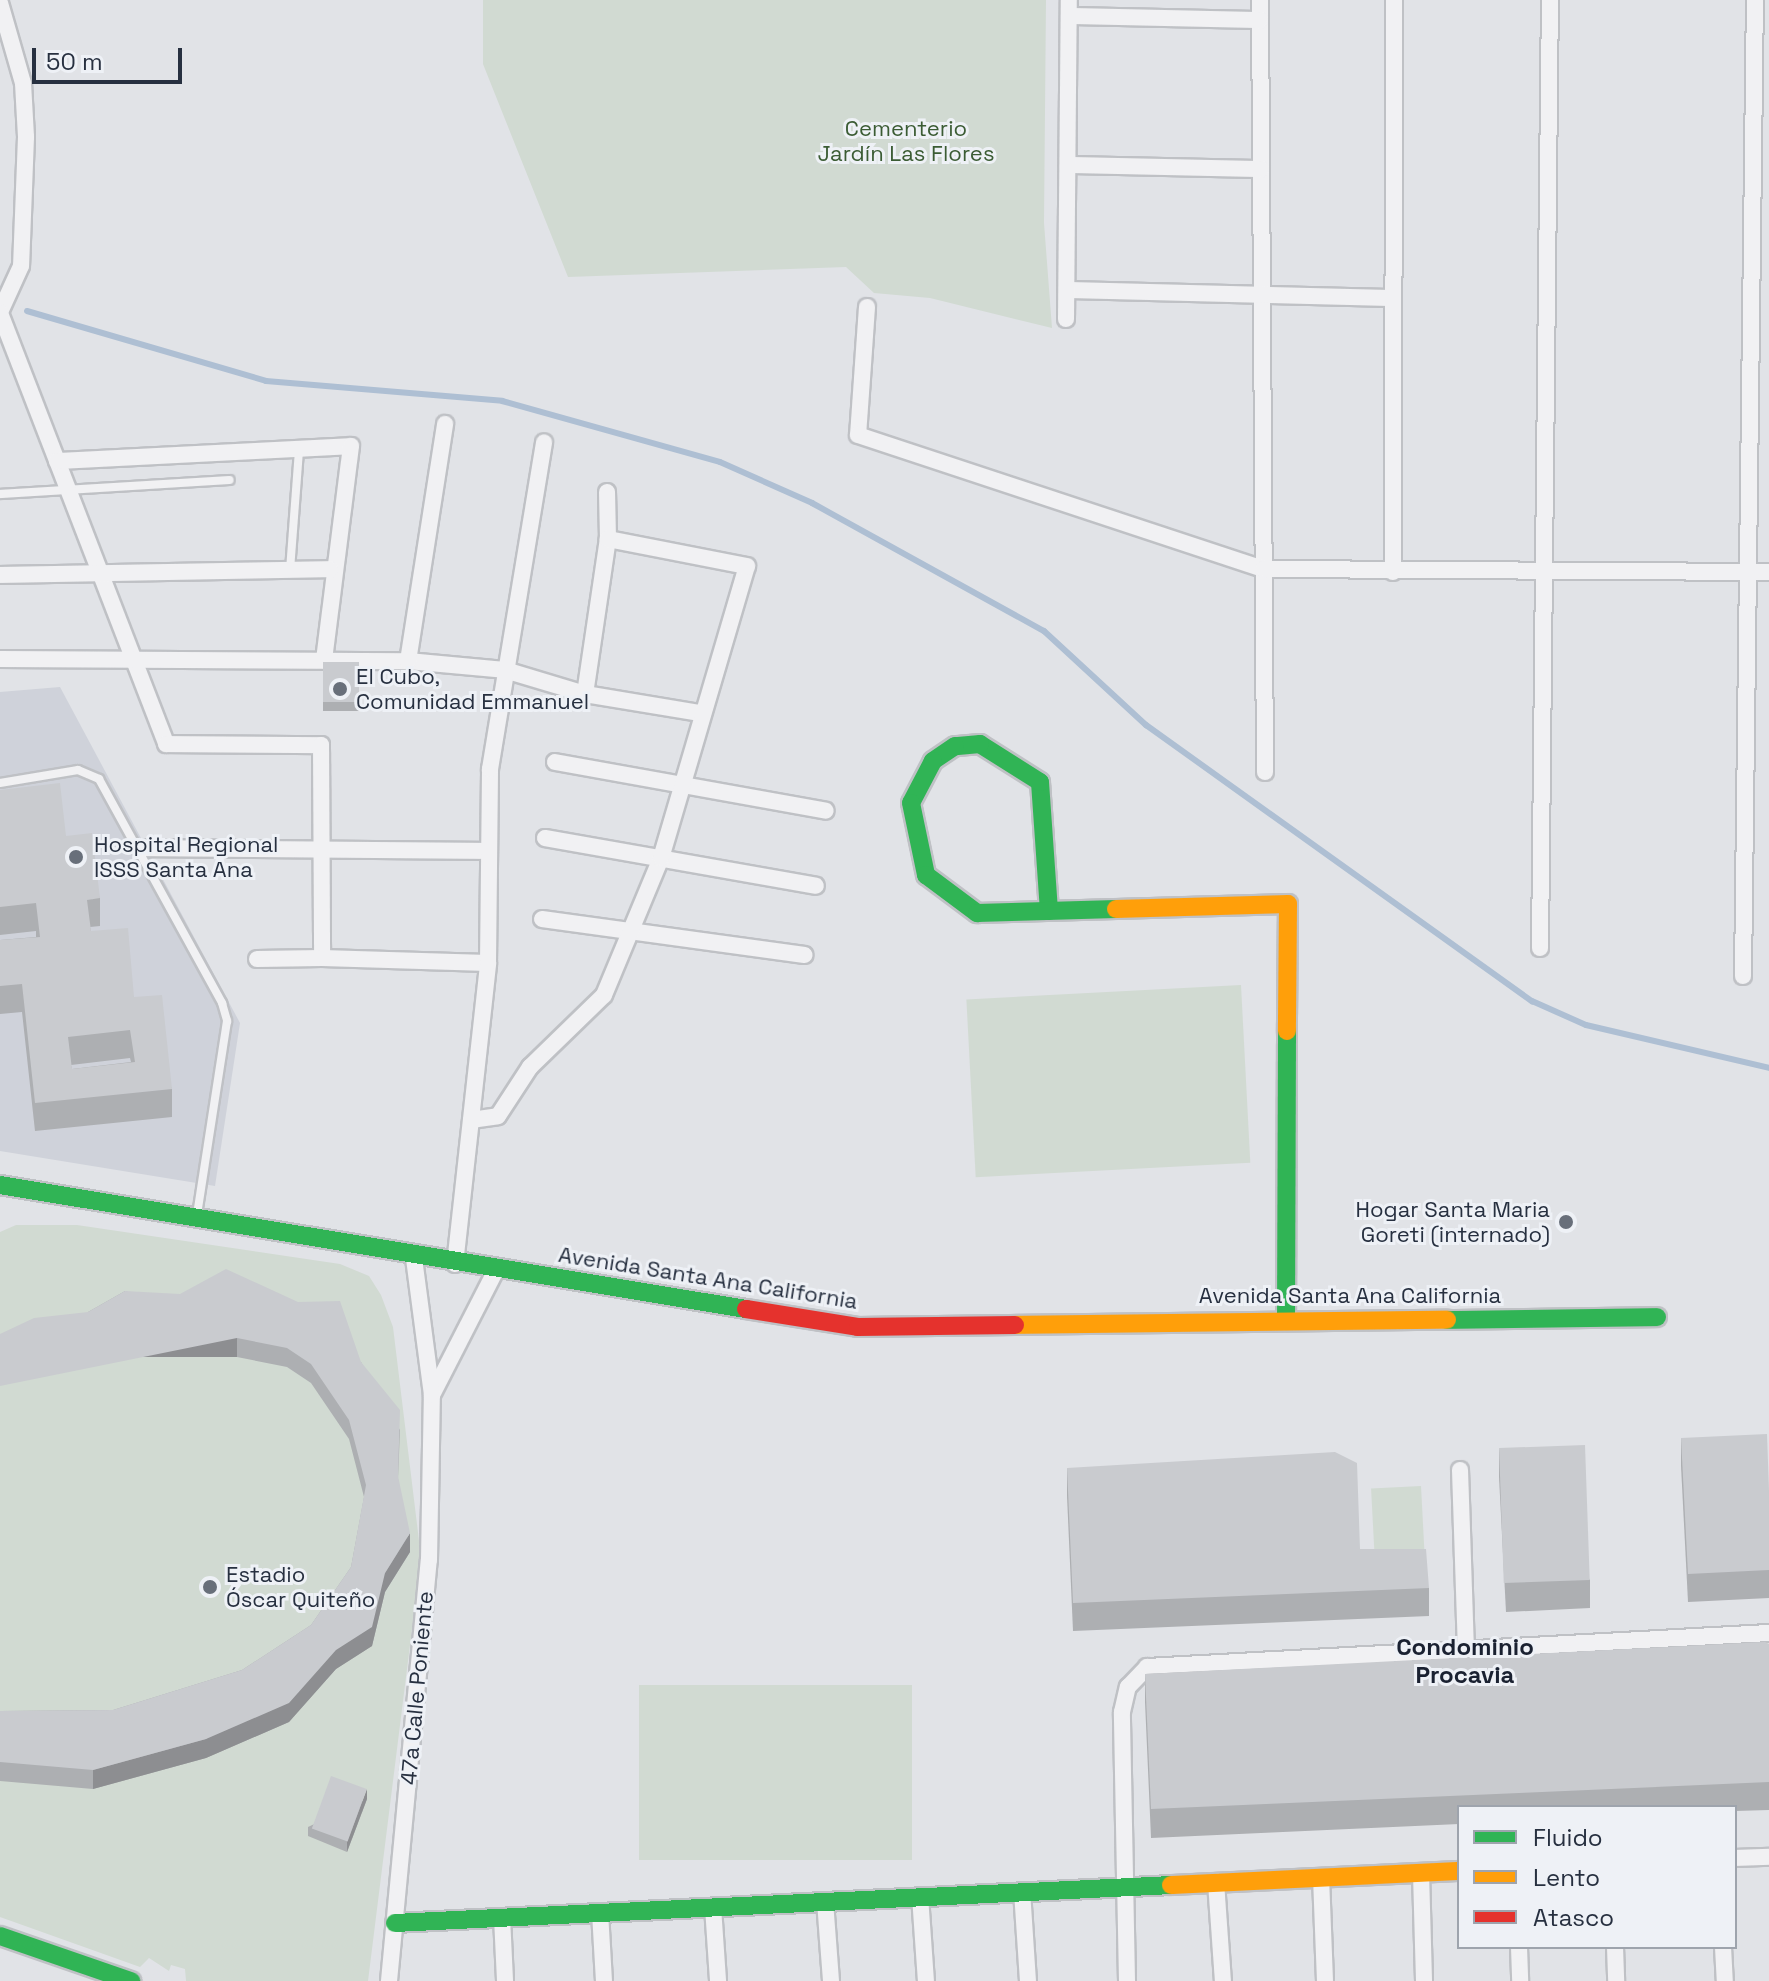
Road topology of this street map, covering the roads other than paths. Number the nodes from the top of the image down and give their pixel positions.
1 (1260, 0) edge
2 (1394, 0) edge
3 (1550, 0) edge
4 (1755, 0) edge
5 (0, 3) edge
6 (1069, 8) edge
7 (1260, 20) junction
8 (1068, 165) junction
9 (1261, 169) junction
10 (1067, 290) junction
11 (1262, 295) junction
12 (1392, 298) junction
13 (867, 307) dead end
14 (0, 312) edge
15 (1066, 319) dead end
16 (445, 424) dead end
17 (544, 442) dead end
18 (299, 448) junction
19 (57, 461) junction
20 (230, 480) dead end
21 (68, 490) junction
22 (607, 492) dead end
23 (0, 494) edge
24 (608, 539) junction
25 (330, 569) junction
26 (1264, 569) junction
27 (290, 570) junction
28 (1546, 571) junction
29 (1393, 572) junction
30 (1750, 572) junction
31 (1769, 572) edge
32 (99, 573) junction
33 (0, 575) edge
34 (0, 659) edge
35 (324, 660) junction
36 (408, 661) junction
37 (133, 662) junction
38 (505, 670) junction
39 (585, 694) junction
40 (700, 713) junction
41 (555, 762) dead end
42 (1265, 772) dead end
43 (0, 783) edge
44 (680, 787) junction
45 (826, 811) dead end
46 (545, 838) dead end
47 (322, 846) junction
48 (140, 848) junction
49 (488, 851) junction
50 (661, 858) junction
51 (816, 886) dead end
52 (1049, 911) junction
53 (542, 919) dead end
54 (631, 930) junction
55 (1540, 948) dead end
56 (805, 955) dead end
57 (322, 958) junction
58 (257, 959) dead end
59 (488, 963) junction
60 (1743, 976) dead end
61 (471, 1120) junction
62 (0, 1185) edge
63 (196, 1220) junction
64 (414, 1259) junction
65 (455, 1264) junction
66 (497, 1268) junction
67 (1657, 1317) dead end
68 (1286, 1321) junction
69 (432, 1395) junction
70 (1460, 1470) dead end
71 (1769, 1633) edge
72 (1466, 1647) junction
73 (1769, 1857) edge
74 (1737, 1858) edge
75 (1457, 1871) edge
76 (1421, 1873) junction
77 (1321, 1877) junction
78 (1216, 1882) junction
79 (1123, 1886) junction
80 (1022, 1891) junction
81 (920, 1896) junction
82 (825, 1901) junction
83 (713, 1907) junction
84 (600, 1912) junction
85 (502, 1917) junction
86 (395, 1923) junction
87 (0, 1936) edge
88 (1519, 1949) edge
89 (1615, 1949) edge
90 (1723, 1949) edge
91 (131, 1981) edge
92 (389, 1981) edge
93 (505, 1981) edge
94 (604, 1981) edge
95 (718, 1981) edge
96 (831, 1981) edge
97 (926, 1981) edge
98 (1028, 1981) edge
99 (1127, 1981) edge
100 (1223, 1981) edge
101 (1325, 1981) edge
102 (1424, 1981) edge
103 (1520, 1981) edge
104 (1616, 1981) edge
105 (1725, 1981) edge

1 - 7 street
2 - 12 street
3 - 28 street
4 - 30 street
5 - 14 street
6 - 7 street
6 - 8 street
7 - 9 street
8 - 9 street
8 - 10 street
9 - 11 street
10 - 11 street
10 - 15 street
11 - 12 street
11 - 26 street
12 - 29 street
13 - 26 street
14 - 19 street
16 - 36 street
17 - 38 street
18 - 19 street
18 - 25 street
18 - 27 lane
19 - 21 street
20 - 21 lane
21 - 23 lane
21 - 32 street
22 - 24 street
24 - 39 street
24 - 40 street
25 - 27 street
25 - 35 street
26 - 29 street
26 - 42 street
27 - 32 street
28 - 29 street
28 - 30 street
28 - 55 street
30 - 31 street
30 - 60 street
32 - 33 street
32 - 37 street
34 - 37 street
35 - 36 street
35 - 37 street
36 - 38 street
37 - 47 street
38 - 39 street
38 - 49 street
39 - 40 street
40 - 44 street
41 - 44 street
43 - 48 lane
44 - 45 street
44 - 50 street
46 - 50 street
47 - 48 street
47 - 49 street
47 - 57 street
48 - 63 lane
49 - 59 street
50 - 51 street
50 - 54 street
52 - 52 street
52 - 68 street
53 - 54 street
54 - 56 street
54 - 61 street
57 - 58 street
57 - 59 street
59 - 61 street
61 - 65 street
62 - 63 street, Avenida Santa Ana California
63 - 64 street, Avenida Santa Ana California
64 - 65 street, Avenida Santa Ana California
64 - 69 street, 47a Calle Poniente
65 - 66 street, Avenida Santa Ana California
66 - 68 street, Avenida Santa Ana California
66 - 69 street, 47a Calle Poniente
67 - 68 street, Avenida Santa Ana California
69 - 86 street, 47a Calle Poniente
70 - 72 street
71 - 72 street
72 - 79 street
73 - 74 street
75 - 76 street
76 - 77 street
76 - 102 street
77 - 78 street
77 - 101 street
78 - 79 street
78 - 100 street
79 - 80 street
79 - 99 street
80 - 81 street
80 - 98 street
81 - 82 street
81 - 97 street
82 - 83 street
82 - 96 street
83 - 84 street
83 - 95 street
84 - 85 street
84 - 94 street
85 - 86 street
85 - 93 street
86 - 92 street, 47a Calle Poniente
87 - 91 street
88 - 103 street
89 - 104 street
90 - 105 street

